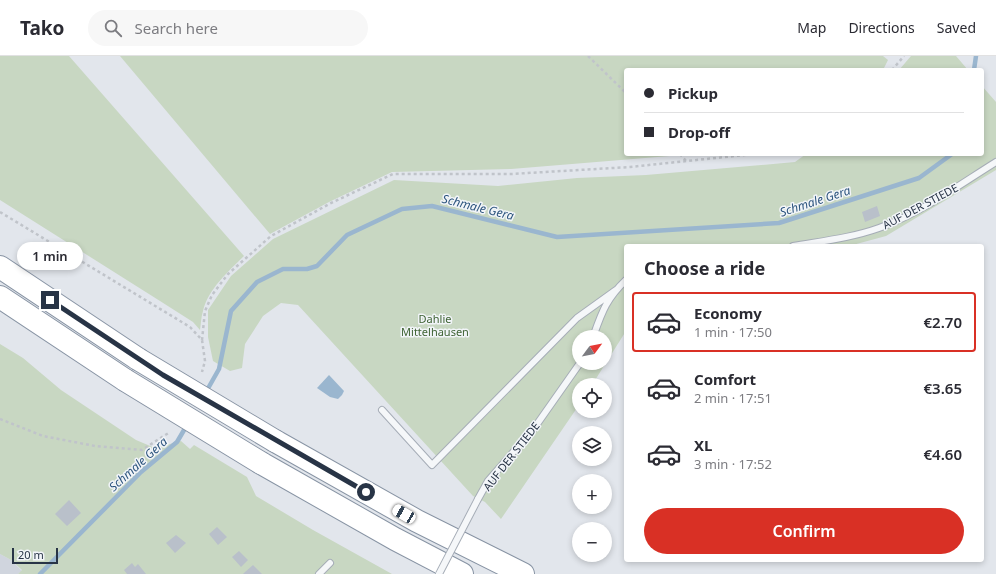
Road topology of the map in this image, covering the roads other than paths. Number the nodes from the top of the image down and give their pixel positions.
1 (996, 162) edge
2 (805, 244) edge
3 (0, 267) edge
4 (624, 282) edge
5 (616, 290) junction
6 (0, 297) edge
7 (595, 330) edge
8 (575, 370) edge
9 (382, 410) dead end
10 (330, 563) dead end
11 (319, 574) edge
12 (439, 574) edge
13 (462, 574) edge
14 (523, 574) edge

1 - 2 lane, AUF DER STIEDE
3 - 14 highway, bridge
4 - 5 lane
5 - 7 lane
5 - 9 lane
6 - 13 highway, bridge
8 - 12 lane, AUF DER STIEDE, bridge
10 - 11 lane

